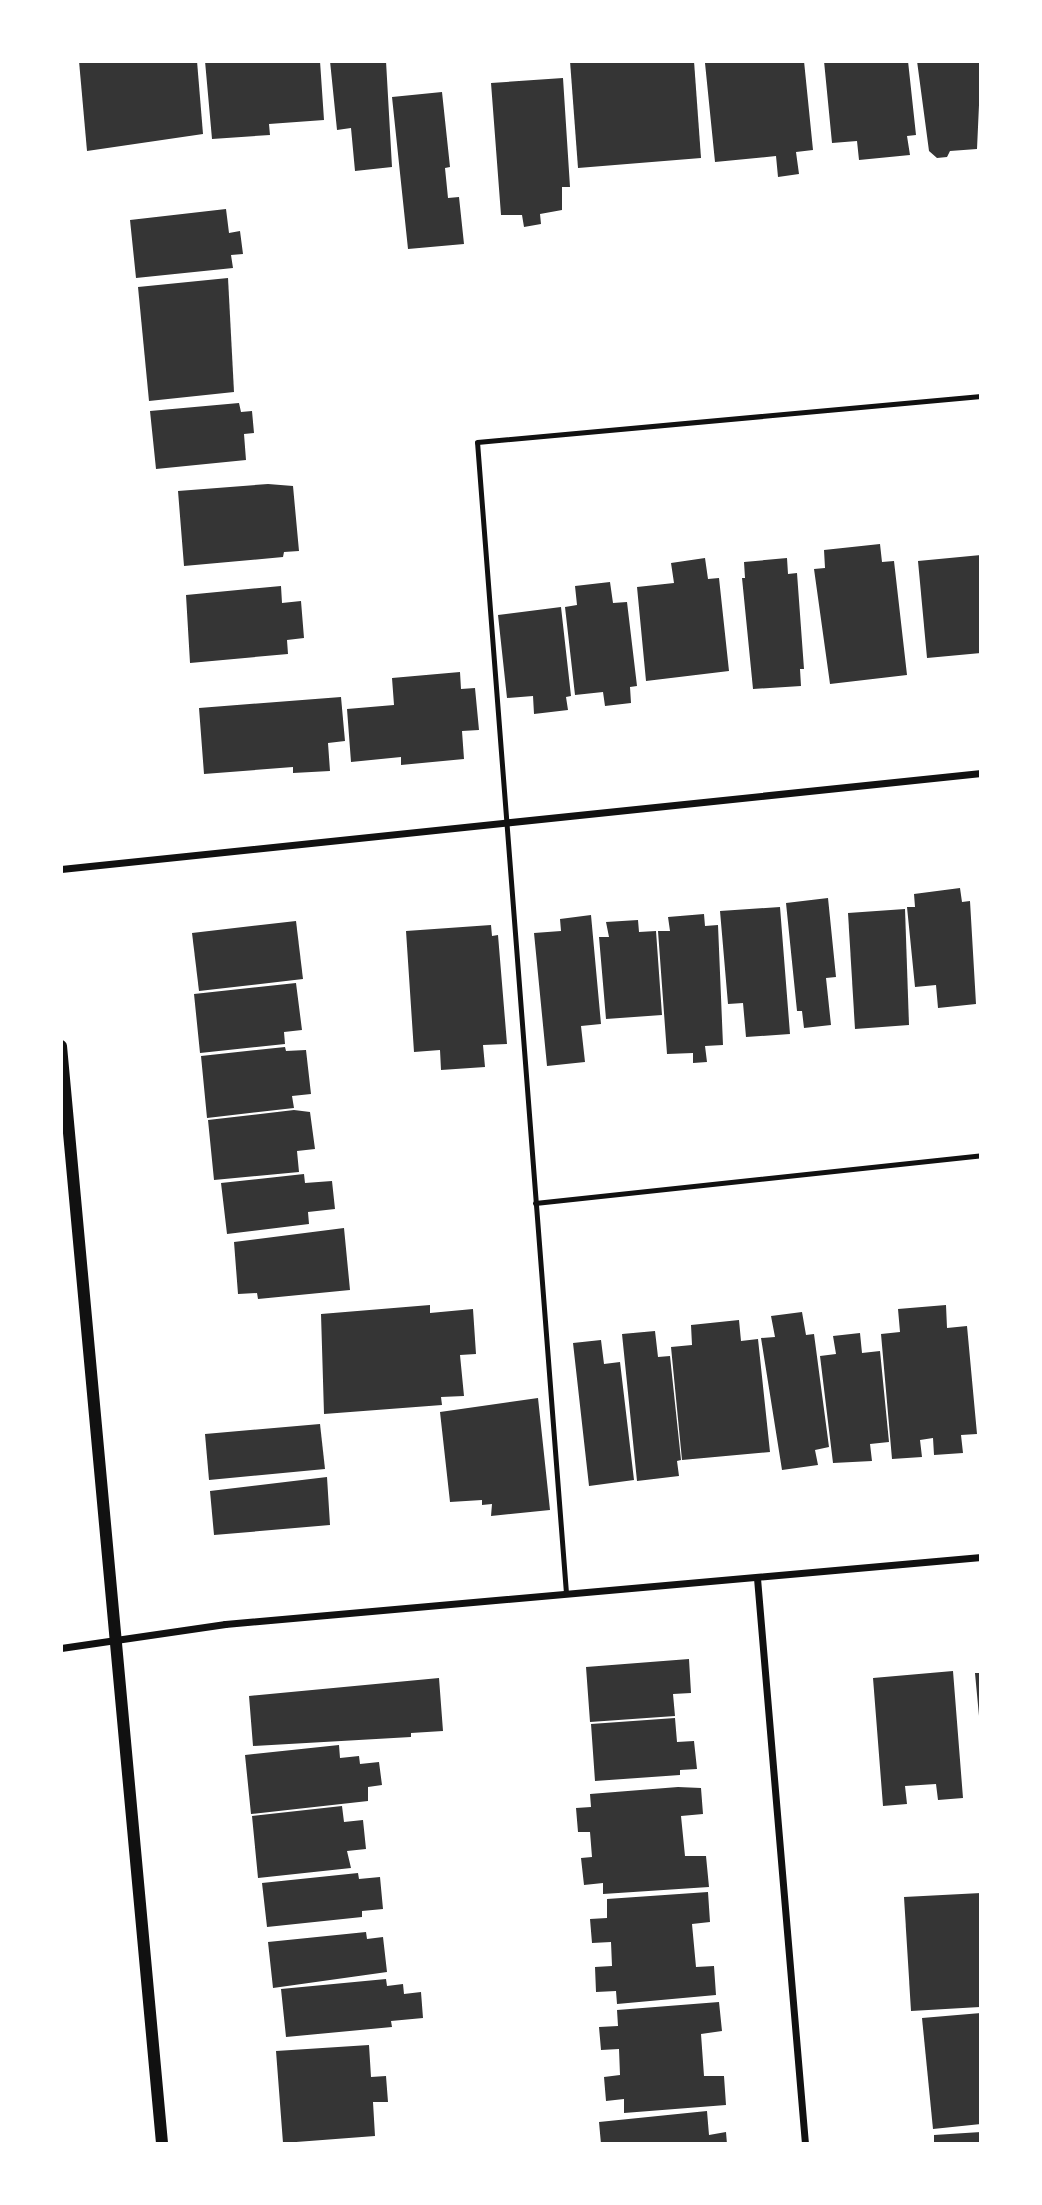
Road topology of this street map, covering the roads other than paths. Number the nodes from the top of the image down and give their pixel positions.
1 (981, 396) edge
2 (981, 773) edge
3 (507, 819) junction
4 (61, 869) edge
5 (61, 1046) edge
6 (981, 1155) edge
7 (535, 1203) junction
8 (981, 1557) edge
9 (757, 1578) junction
10 (566, 1593) junction
11 (117, 1640) junction
12 (61, 1648) edge
13 (162, 2144) edge
14 (805, 2144) edge

1 - 3 lane
2 - 3 street
3 - 4 street
3 - 7 lane
5 - 11 street
6 - 7 lane
7 - 10 lane
8 - 9 street
9 - 10 street
9 - 14 street
10 - 11 street
11 - 12 street
11 - 13 street

